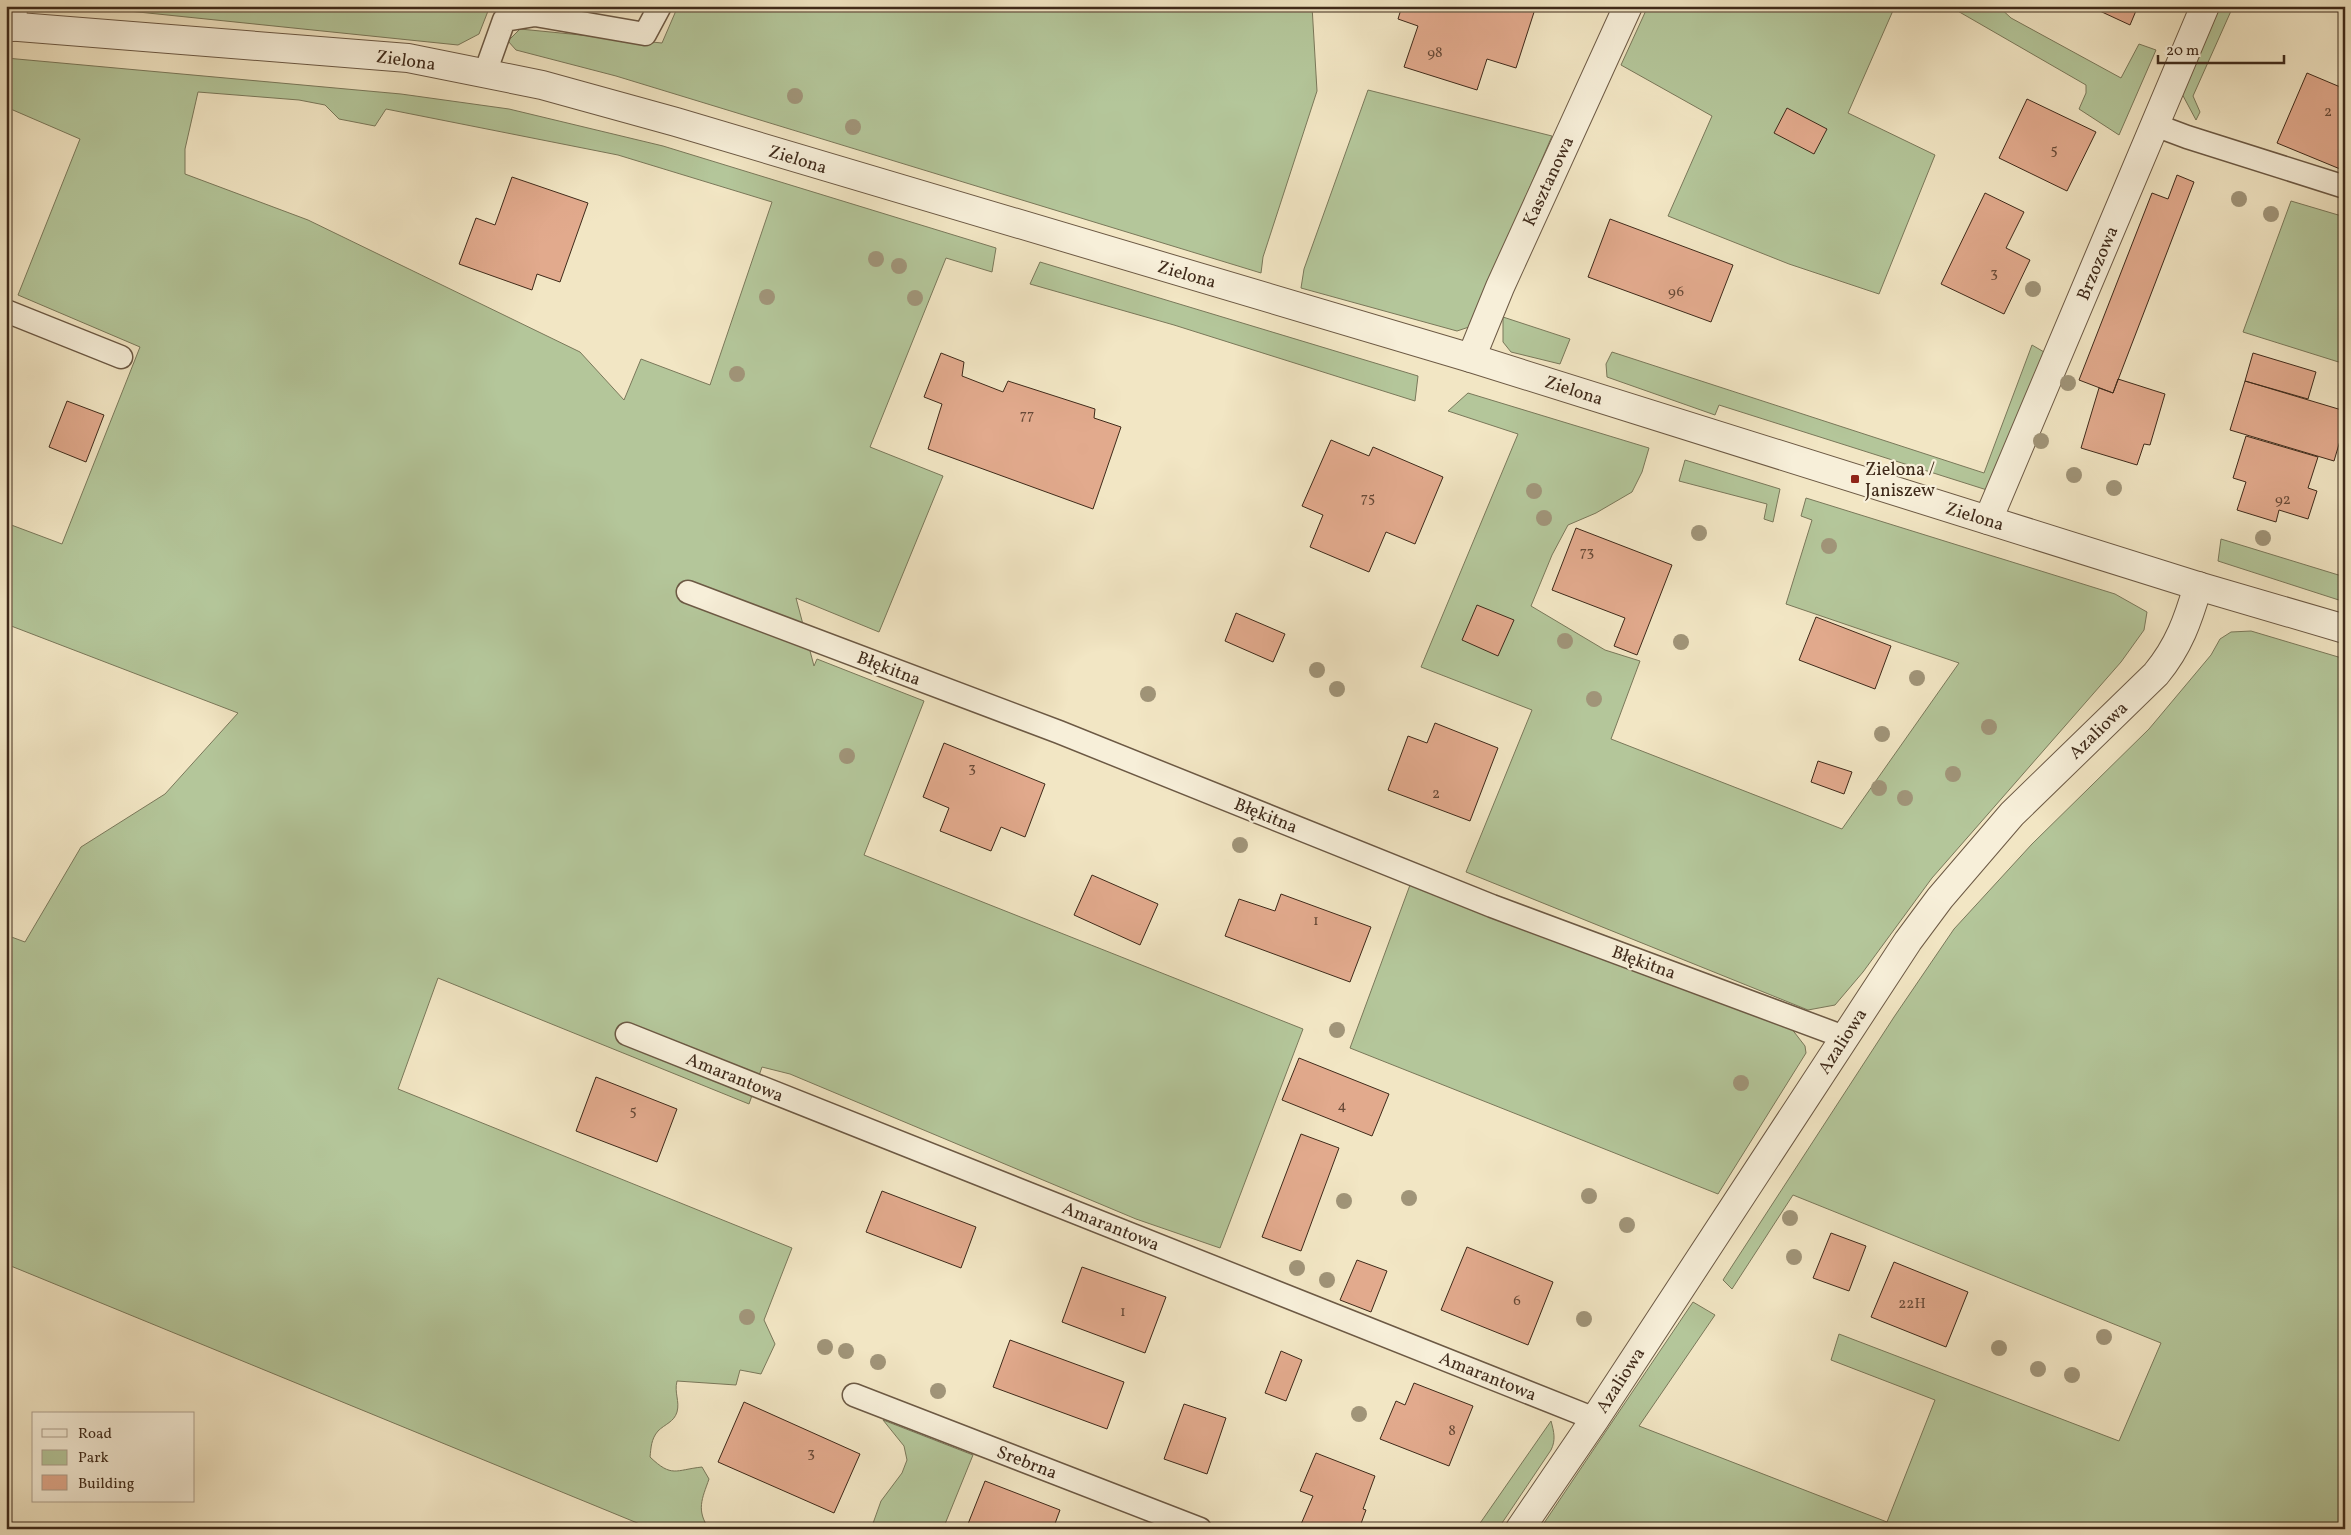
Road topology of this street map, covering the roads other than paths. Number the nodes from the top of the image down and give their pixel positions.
1 (660, 6) edge
2 (1628, 6) edge
3 (2205, 6) edge
4 (10, 20) edge
5 (486, 74) junction
6 (2155, 125) junction
7 (2345, 187) edge
8 (6, 311) edge
9 (121, 356) dead end
10 (1471, 358) junction
11 (1988, 520) junction
12 (2198, 586) junction
13 (688, 592) dead end
14 (2345, 629) edge
15 (627, 1034) dead end
16 (1844, 1037) junction
17 (854, 1396) dead end
18 (1595, 1419) junction
19 (1200, 1529) edge
20 (1520, 1529) edge

1 - 5 lane
2 - 10 street, Kasztanowa
3 - 6 street, Brzozowa
4 - 5 street, Zielona
5 - 10 street, Zielona
6 - 7 lane
6 - 11 street, Brzozowa
8 - 9 lane
10 - 11 street, Zielona
11 - 12 street, Zielona
12 - 14 street, Zielona
12 - 16 street, Azaliowa
13 - 16 lane, Błękitna
15 - 18 lane, Amarantowa
16 - 18 street, Azaliowa
17 - 19 lane, Srebrna
18 - 20 street, Azaliowa

